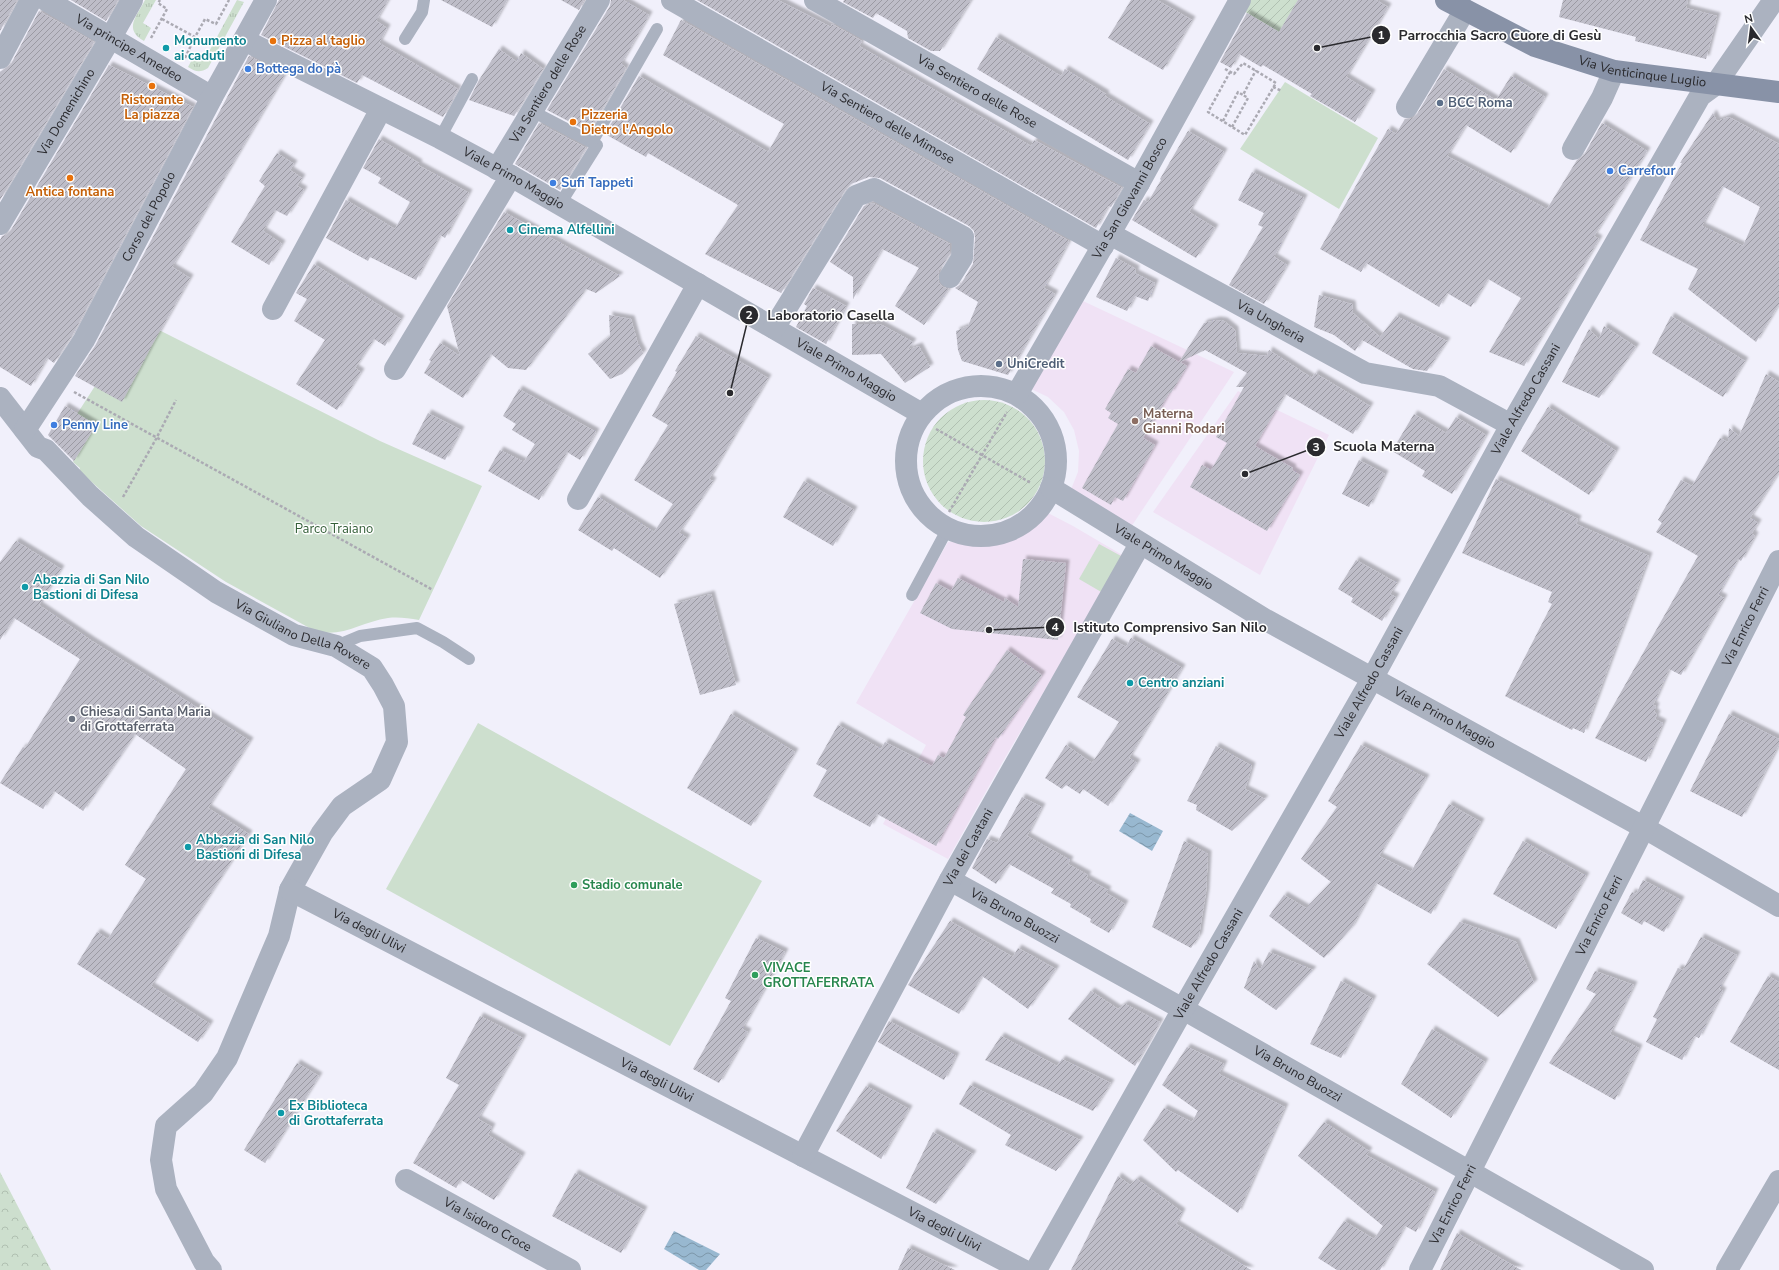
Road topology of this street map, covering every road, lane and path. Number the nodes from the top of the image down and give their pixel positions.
1 (31, 0) edge
2 (46, 0) edge
3 (132, 0) edge
4 (160, 0) edge
5 (229, 0) edge
6 (266, 0) edge
7 (424, 0) edge
8 (599, 0) edge
9 (672, 0) edge
10 (815, 0) edge
11 (1240, 0) edge
12 (1772, 0) edge
13 (1455, 5) edge
14 (162, 19) junction
15 (657, 29) dead end
16 (154, 32) dead end
17 (195, 37) junction
18 (110, 39) junction
19 (405, 39) dead end
20 (244, 40) junction
21 (0, 58) edge
22 (1207, 59) junction
23 (184, 60) dead end
24 (1256, 70) junction
25 (1614, 71) junction
26 (1230, 72) junction
27 (472, 79) dead end
28 (1274, 87) junction
29 (1708, 90) junction
30 (1282, 91) dead end
31 (1779, 92) edge
32 (1243, 95) junction
33 (212, 97) junction
34 (1407, 107) dead end
35 (381, 110) junction
36 (532, 111) junction
37 (1223, 121) junction
38 (1232, 127) junction
39 (440, 138) junction
40 (592, 142) junction
41 (1573, 149) dead end
42 (504, 172) junction
43 (1139, 183) junction
44 (560, 204) junction
45 (0, 224) edge
46 (1106, 240) junction
47 (950, 277) dead end
48 (698, 284) junction
49 (273, 309) dead end
50 (774, 328) junction
51 (395, 369) dead end
52 (57, 382) junction
53 (1017, 394) junction
54 (0, 398) edge
55 (176, 400) dead end
56 (920, 416) junction
57 (1510, 426) junction
58 (25, 430) junction
59 (156, 439) junction
60 (983, 455) junction
61 (1049, 491) junction
62 (578, 499) dead end
63 (120, 502) dead end
64 (945, 526) junction
65 (1140, 544) junction
66 (1779, 561) edge
67 (432, 590) dead end
68 (912, 595) dead end
69 (336, 646) junction
70 (469, 660) dead end
71 (1372, 679) junction
72 (1643, 827) junction
73 (950, 880) junction
74 (290, 890) junction
75 (1779, 906) edge
76 (1183, 1009) junction
77 (803, 1156) junction
78 (1468, 1172) junction
79 (406, 1180) dead end
80 (1779, 1181) edge
81 (211, 1270) edge
82 (570, 1270) edge
83 (1022, 1270) edge
84 (1036, 1270) edge
85 (1420, 1270) edge
86 (1643, 1270) edge
87 (1727, 1270) edge

1 - 21 street
2 - 18 street, Via principe Amedeo
3 - 18 street, Via Domenichino
4 - 14 path
5 - 17 path
6 - 20 street, Corso del Popolo
7 - 19 lane
8 - 36 street, Via Sentiero delle Rose
9 - 46 street, Via Sentiero delle Mimose
10 - 43 street, Via Sentiero delle Rose
11 - 22 street, Via San Giovanni Bosco
12 - 29 street, Viale Alfredo Cassani
13 - 25 main road, Via Venticinque Luglio
13 - 34 street
14 - 16 path
14 - 17 path
15 - 40 lane
17 - 23 path
18 - 33 street, Via principe Amedeo
18 - 45 street, Via Domenichino
20 - 33 street, Corso del Popolo
20 - 35 street, Viale Primo Maggio
22 - 26 path
22 - 43 street, Via San Giovanni Bosco
24 - 26 path
24 - 28 path
24 - 32 path
25 - 29 main road, Via Venticinque Luglio
25 - 41 street
26 - 37 path
27 - 39 lane
28 - 30 path
28 - 38 path
29 - 31 main road, Via Venticinque Luglio
29 - 57 street, Viale Alfredo Cassani
32 - 37 path
32 - 38 path
33 - 52 street, Corso del Popolo
35 - 39 street, Viale Primo Maggio
35 - 49 street
36 - 40 lane
36 - 42 street, Via Sentiero delle Rose
37 - 38 path
39 - 42 street, Viale Primo Maggio
40 - 44 lane
42 - 44 street, Viale Primo Maggio
42 - 51 street, Via Sentiero delle Rose
43 - 46 street, Via San Giovanni Bosco
44 - 48 street, Viale Primo Maggio
46 - 53 street, Via San Giovanni Bosco
46 - 57 street, Via Ungheria
47 - 50 street
48 - 50 street, Viale Primo Maggio
48 - 62 street
50 - 56 street, Viale Primo Maggio
52 - 58 street, Corso del Popolo
52 - 59 path
53 - 56 street
53 - 60 path
53 - 61 street
54 - 58 street, Via Giuliano Della Rovere
55 - 59 path
56 - 60 path
56 - 64 street
57 - 71 street, Viale Alfredo Cassani
58 - 69 street, Via Giuliano Della Rovere
59 - 63 path
59 - 67 path
60 - 61 path
60 - 64 path
61 - 64 street
61 - 65 street, Viale Primo Maggio
64 - 68 lane
65 - 71 street, Viale Primo Maggio
65 - 73 street, Via dei Castani
66 - 72 street, Via Enrico Ferri
69 - 70 lane
69 - 74 street, Via Giuliano Della Rovere
71 - 72 street, Viale Primo Maggio
71 - 76 street, Viale Alfredo Cassani
72 - 75 street, Viale Primo Maggio
72 - 78 street, Via Enrico Ferri
73 - 76 street, Via Bruno Buozzi
73 - 77 street, Via dei Castani
74 - 77 street, Via degli Ulivi
74 - 81 street, Via Giuliano Della Rovere
76 - 78 street, Via Bruno Buozzi
76 - 84 street, Viale Alfredo Cassani
77 - 83 street, Via degli Ulivi
78 - 85 street, Via Enrico Ferri
78 - 86 street, Via Bruno Buozzi
79 - 82 street, Via Isidoro Croce
80 - 87 street

